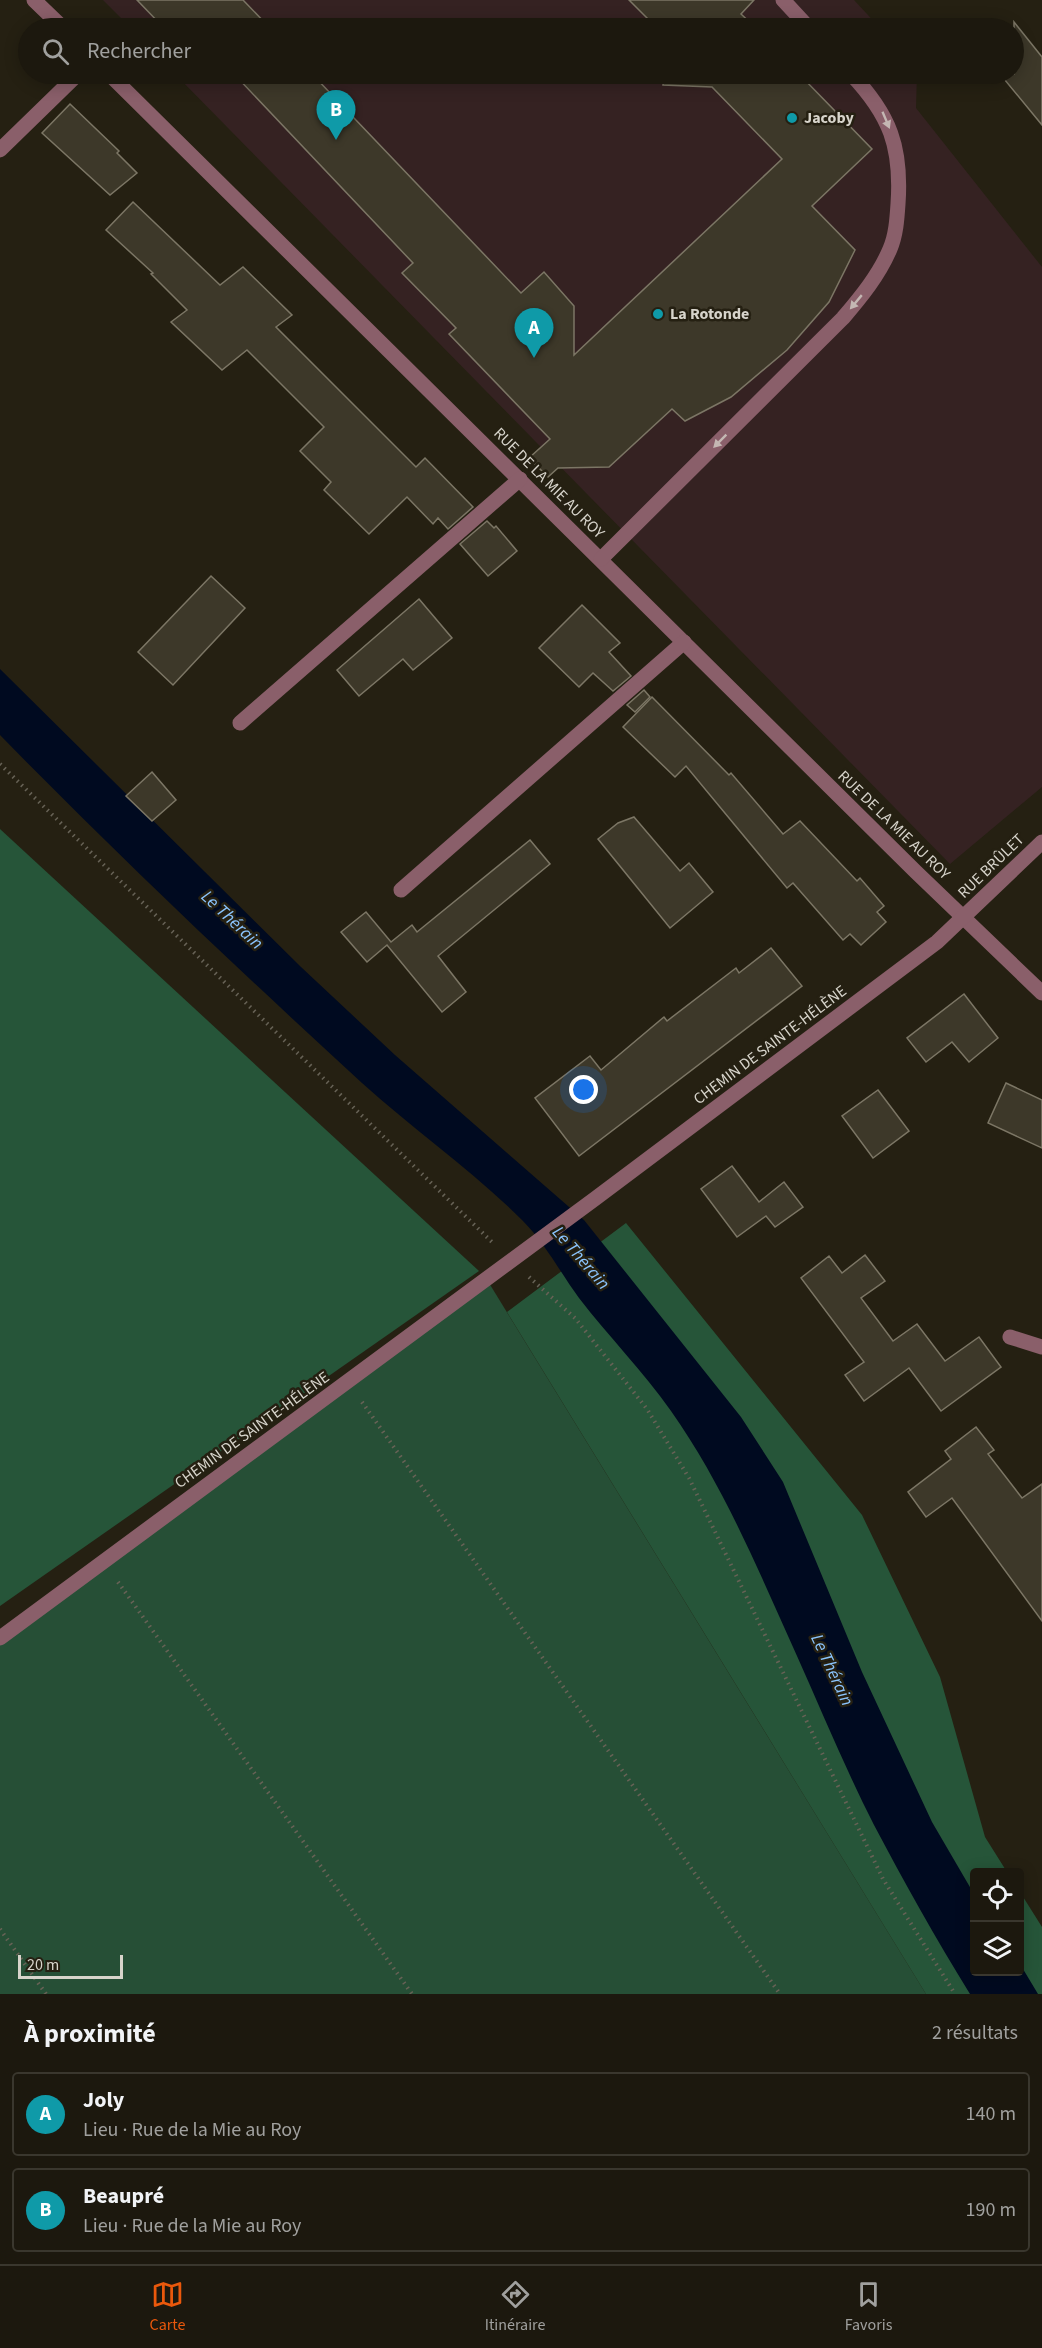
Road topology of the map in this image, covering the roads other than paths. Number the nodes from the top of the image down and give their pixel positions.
1 (34, 0) edge
2 (783, 0) edge
3 (53, 18) edge
4 (800, 18) edge
5 (68, 84) edge
6 (119, 84) edge
7 (861, 84) edge
8 (0, 150) edge
9 (520, 479) junction
10 (601, 559) junction
11 (684, 642) junction
12 (240, 723) dead end
13 (1042, 842) edge
14 (401, 890) dead end
15 (964, 917) junction
16 (1042, 993) edge
17 (1010, 1337) dead end
18 (1042, 1347) edge
19 (0, 1638) edge

1 - 3 street
2 - 4 street
5 - 8 street
6 - 9 street, RUE DE LA MIE AU ROY
7 -> 10 street
9 - 10 street, RUE DE LA MIE AU ROY
9 - 12 street
10 - 11 street, RUE DE LA MIE AU ROY
11 - 14 street
11 - 15 street, RUE DE LA MIE AU ROY
13 - 15 street, RUE BRÛLET
15 - 16 street, RUE DE LA MIE AU ROY
15 - 19 street, CHEMIN DE SAINTE-HÉLÈNE
17 - 18 street

